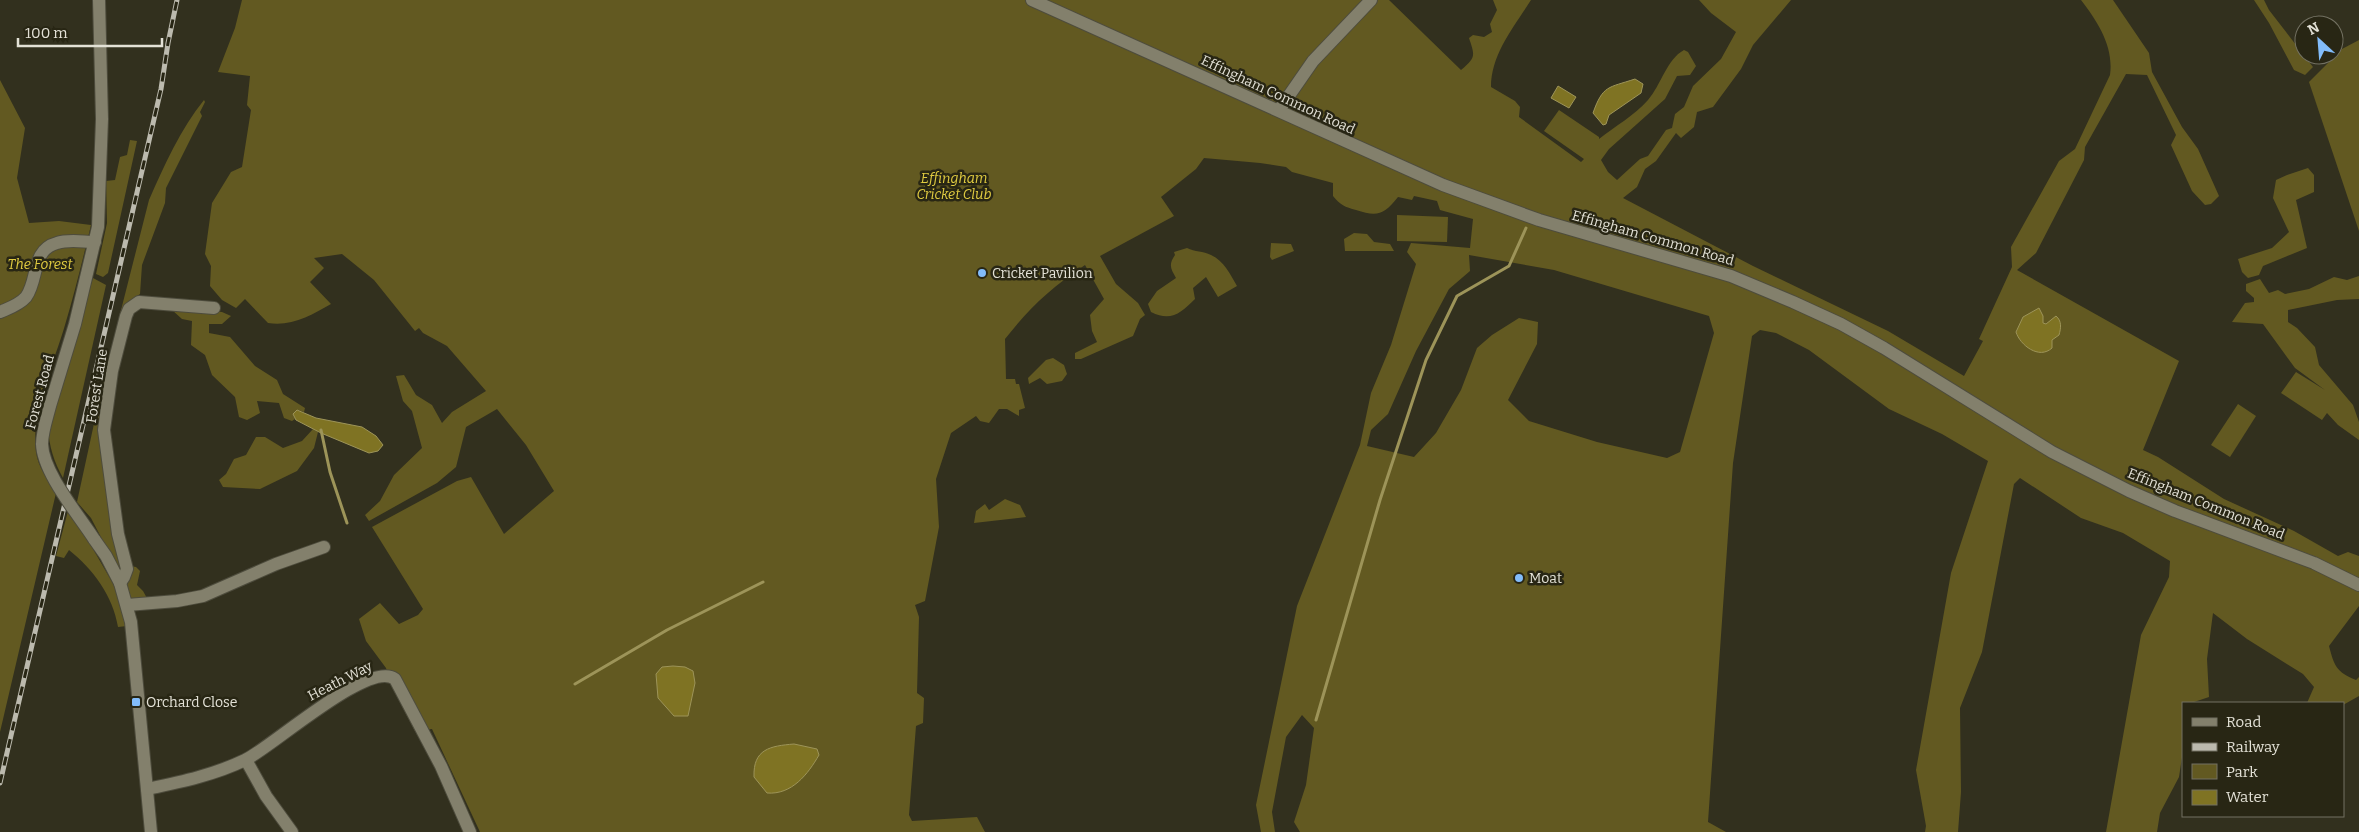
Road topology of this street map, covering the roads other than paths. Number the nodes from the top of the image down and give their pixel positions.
1 (99, 0) edge
2 (1032, 0) edge
3 (1371, 0) edge
4 (1279, 110) junction
5 (96, 242) junction
6 (214, 308) dead end
7 (0, 312) edge
8 (324, 547) dead end
9 (120, 583) junction
10 (2359, 586) edge
11 (127, 605) junction
12 (246, 760) junction
13 (146, 789) junction
14 (151, 832) edge
15 (292, 832) edge
16 (470, 832) edge

1 - 5 street, Forest Road
2 - 4 street, Effingham Common Road
3 - 4 street
4 - 10 street, Effingham Common Road
5 - 7 street
5 - 9 street, Forest Road, bridge
6 - 9 street, Forest Lane
8 - 11 street
9 - 11 street, Forest Road
11 - 13 street, Forest Road
12 - 13 street, Heath Way
12 - 15 street
12 - 16 street, Heath Way
13 - 14 street, Forest Road

